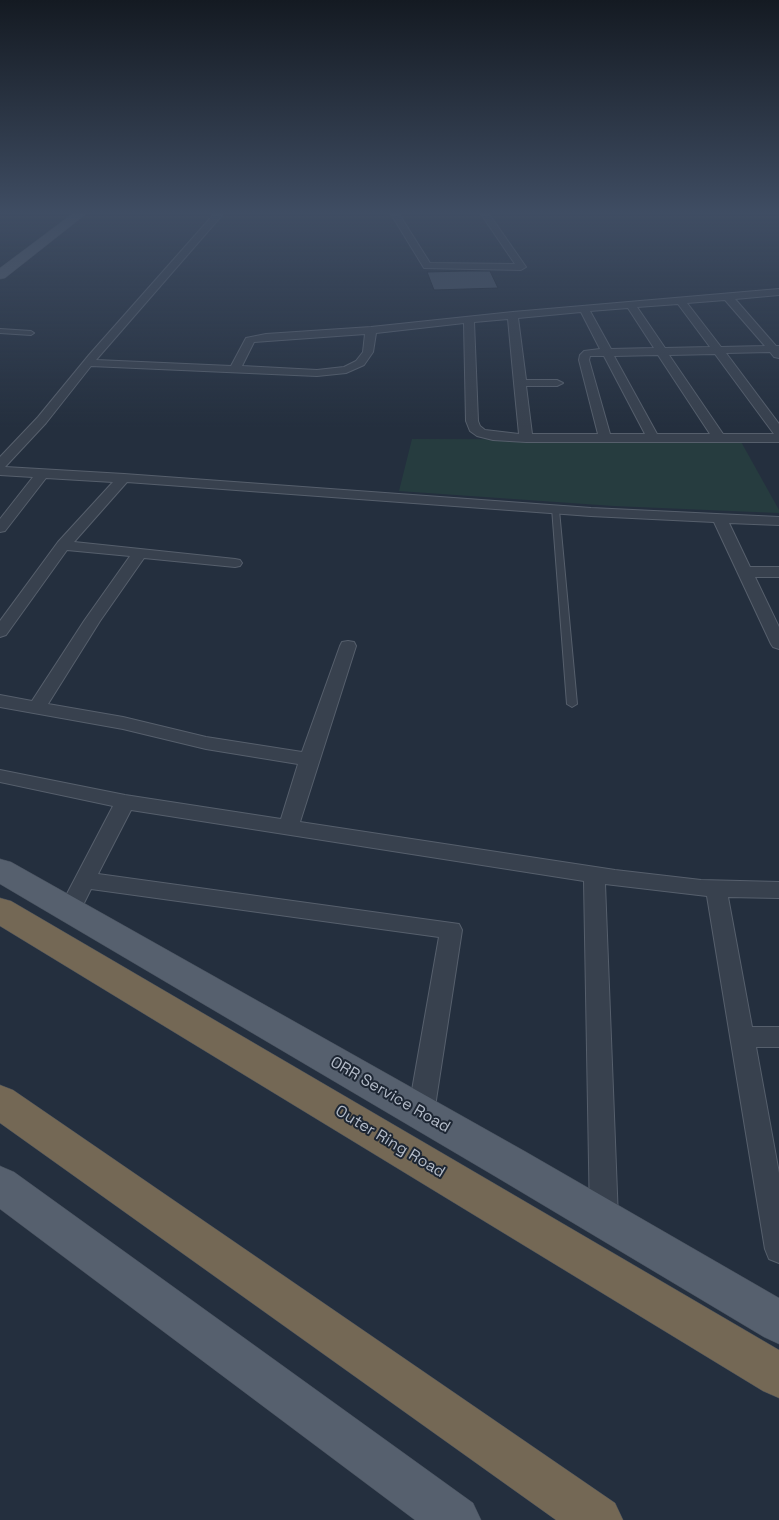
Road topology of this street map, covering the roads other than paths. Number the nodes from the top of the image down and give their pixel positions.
1 (157, 285) edge
2 (778, 294) edge
3 (727, 296) junction
4 (680, 300) junction
5 (632, 305) junction
6 (584, 309) junction
7 (513, 315) junction
8 (469, 320) junction
9 (371, 330) junction
10 (0, 331) edge
11 (31, 334) dead end
12 (717, 349) junction
13 (661, 350) junction
14 (607, 351) junction
15 (777, 351) edge
16 (88, 363) junction
17 (235, 370) junction
18 (520, 383) junction
19 (557, 383) dead end
20 (779, 432) edge
21 (526, 438) junction
22 (605, 438) junction
23 (652, 438) junction
24 (719, 438) junction
25 (779, 438) edge
26 (0, 465) edge
27 (0, 471) edge
28 (43, 474) junction
29 (124, 478) junction
30 (555, 510) junction
31 (720, 519) junction
32 (779, 521) edge
33 (0, 528) edge
34 (63, 545) junction
35 (140, 553) junction
36 (235, 563) dead end
37 (745, 572) junction
38 (779, 572) edge
39 (772, 613) edge
40 (0, 632) edge
41 (779, 644) edge
42 (348, 646) dead end
43 (0, 701) edge
44 (572, 704) dead end
45 (37, 708) junction
46 (309, 759) junction
47 (0, 776) edge
48 (125, 802) junction
49 (288, 827) junction
50 (0, 870) edge
51 (594, 875) junction
52 (716, 889) junction
53 (779, 890) edge
54 (77, 896) junction
55 (0, 910) edge
56 (742, 1037) junction
57 (779, 1037) edge
58 (0, 1102) edge
59 (421, 1113) junction
60 (0, 1185) edge
61 (604, 1219) junction
62 (778, 1238) edge
63 (779, 1322) edge
64 (779, 1375) edge
65 (456, 1520) edge
66 (598, 1520) edge

1 - 16 street
2 - 3 street
3 - 4 street
3 - 15 street
4 - 5 street
4 - 12 street
5 - 6 street
5 - 13 street
6 - 7 street
6 - 14 street
7 - 8 street
7 - 18 street
8 - 9 street
8 - 21 street
9 - 17 street
9 - 17 street
10 - 11 lane
12 - 13 street
12 - 15 street
12 - 20 street
13 - 14 street
13 - 24 street
14 - 22 street
14 - 23 street
16 - 17 street
16 - 26 street
18 - 19 street
18 - 21 street
21 - 22 street
22 - 23 street
23 - 24 street
24 - 25 street
27 - 28 street
28 - 29 street
28 - 33 street
29 - 30 street
29 - 34 street
30 - 31 street
30 - 44 lane
31 - 32 street
31 - 37 street
34 - 35 street
34 - 40 street
35 - 36 street
35 - 45 street
37 - 38 street
37 - 39 street
39 - 41 street
42 - 46 street
43 - 45 street
45 - 46 street
46 - 49 street
47 - 48 street
48 - 49 street
48 - 54 street
49 - 51 street
50 - 54 main road, ORR Service Road
51 - 52 street
51 - 61 street
52 - 53 street
52 - 56 street
54 - 59 main road, ORR Service Road
54 - 59 street
55 - 64 highway, Outer Ring Road
56 - 57 street
56 - 62 street
58 - 66 highway
59 - 61 main road, ORR Service Road
60 - 65 main road
61 - 63 main road, ORR Service Road

